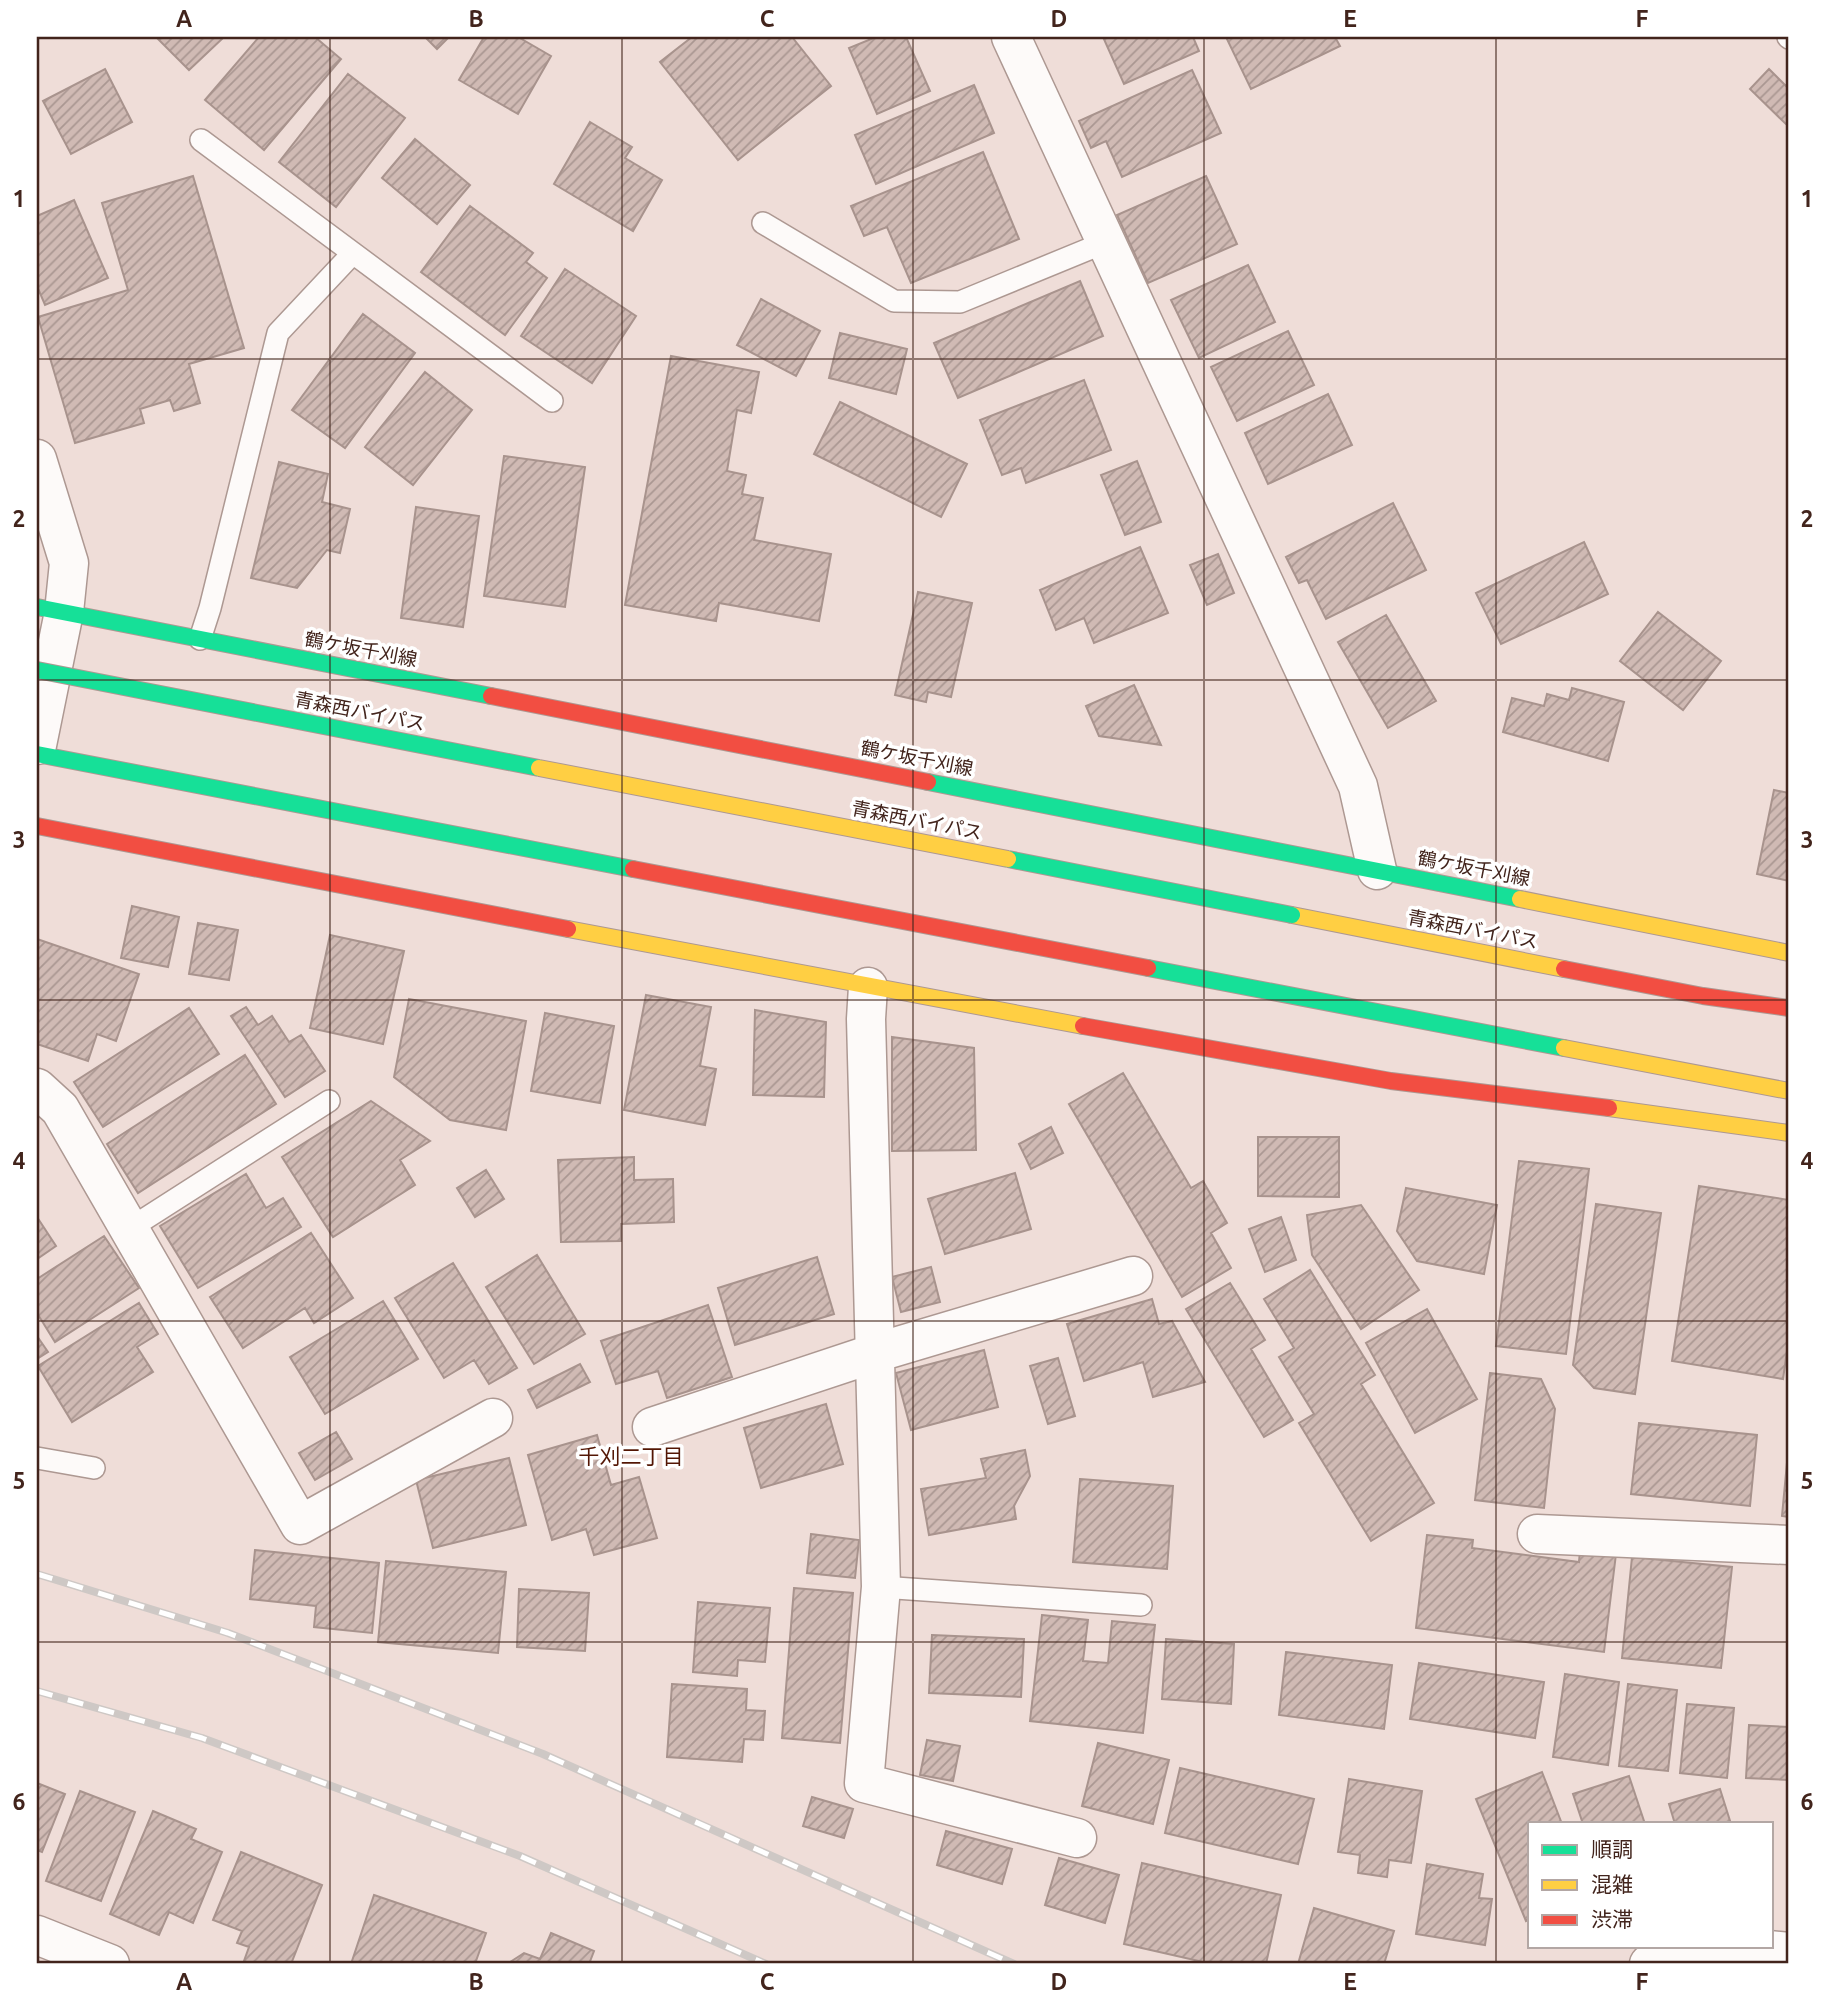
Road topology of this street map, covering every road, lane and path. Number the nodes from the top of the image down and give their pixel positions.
1 (1011, 37) edge
2 (201, 141) dead end
3 (763, 223) dead end
4 (1106, 242) junction
5 (353, 253) junction
6 (552, 401) dead end
7 (37, 459) edge
8 (50, 610) edge
9 (200, 639) junction
10 (37, 670) edge
11 (37, 745) edge
12 (37, 754) edge
13 (37, 825) edge
14 (1377, 870) junction
15 (1789, 953) edge
16 (868, 987) junction
17 (1789, 1008) edge
18 (37, 1088) edge
19 (1789, 1091) edge
20 (330, 1101) dead end
21 (1789, 1133) edge
22 (129, 1229) junction
23 (1133, 1276) dead end
24 (875, 1353) junction
25 (494, 1418) dead end
26 (652, 1427) dead end
27 (37, 1458) edge
28 (94, 1468) dead end
29 (1537, 1534) dead end
30 (1789, 1545) edge
31 (881, 1587) junction
32 (1140, 1605) dead end
33 (1077, 1838) dead end
34 (37, 1935) edge
35 (1733, 1948) edge
36 (1748, 1948) edge
37 (1789, 1952) edge
38 (110, 1964) edge
39 (1649, 1964) edge

1 - 4 street
2 - 5 lane
3 - 4 lane
4 - 14 street
5 - 6 lane
5 - 9 lane
7 - 8 street
8 - 9 main road, 鶴ケ坂千刈線
8 - 11 street
9 - 14 main road, 鶴ケ坂千刈線
10 - 17 main road, 青森西バイパス, bridge
12 - 19 main road
13 - 16 main road
14 - 15 main road, 鶴ケ坂千刈線
16 - 21 main road
16 - 24 street
18 - 22 street
20 - 22 lane
22 - 25 street
23 - 24 street
24 - 26 street
24 - 31 street
27 - 28 lane
29 - 30 street
31 - 32 lane
31 - 33 street
34 - 38 street
35 - 39 street
36 - 37 street

